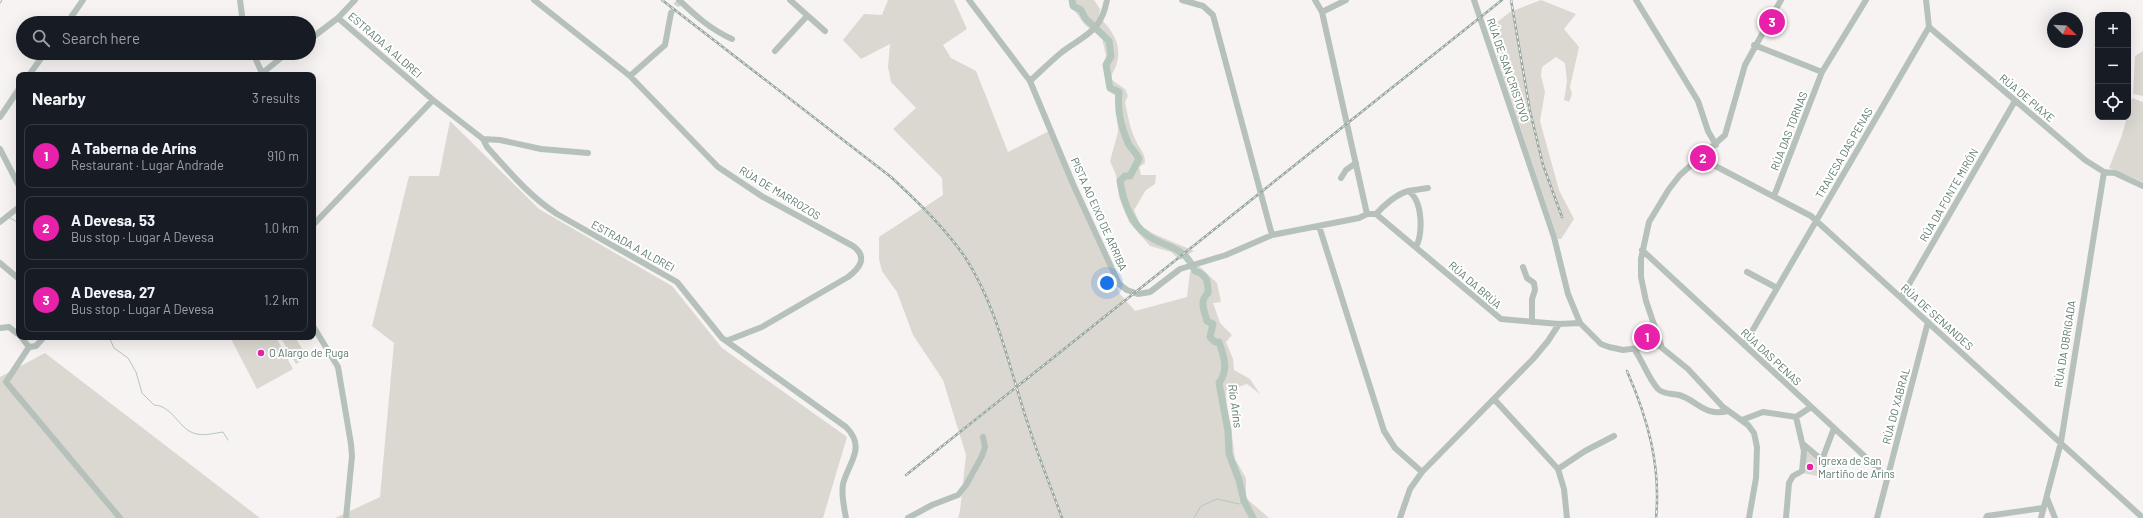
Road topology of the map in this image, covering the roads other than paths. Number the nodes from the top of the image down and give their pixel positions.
1 (83, 0) edge
2 (240, 0) edge
3 (355, 0) edge
4 (534, 0) edge
5 (790, 0) edge
6 (969, 0) edge
7 (1107, 0) edge
8 (1182, 0) edge
9 (1316, 0) edge
10 (1346, 0) edge
11 (1474, 0) edge
12 (1636, 0) edge
13 (1781, 0) edge
14 (1866, 0) edge
15 (1926, 0) edge
16 (679, 1) edge
17 (1322, 12) junction
18 (671, 13) tunnel mouth
19 (72, 16) edge
20 (242, 16) edge
21 (807, 16) junction
22 (338, 18) junction
23 (1929, 27) junction
24 (826, 31) dead end
25 (316, 35) edge
26 (732, 39) dead end
27 (1754, 45) junction
28 (775, 51) dead end
29 (40, 60) edge
30 (256, 60) edge
31 (278, 60) edge
32 (31, 72) edge
33 (260, 72) edge
34 (263, 72) edge
35 (1822, 72) junction
36 (630, 76) junction
37 (1030, 81) junction
38 (16, 93) edge
39 (433, 100) junction
40 (2014, 101) junction
41 (0, 117) edge
42 (483, 139) junction
43 (1716, 145) junction
44 (0, 149) edge
45 (588, 153) dead end
46 (1700, 158) junction
47 (1356, 163) junction
48 (2104, 172) junction
49 (1341, 178) dead end
50 (16, 180) edge
51 (2143, 186) edge
52 (1428, 188) dead end
53 (1408, 191) junction
54 (1774, 196) junction
55 (16, 209) edge
56 (1367, 214) junction
57 (1376, 214) junction
58 (1816, 221) junction
59 (0, 222) edge
60 (316, 222) edge
61 (1320, 226) junction
62 (1272, 236) junction
63 (1416, 247) junction
64 (1642, 250) junction
65 (0, 263) edge
66 (1523, 268) dead end
67 (1747, 272) dead end
68 (16, 276) edge
69 (1777, 288) junction
70 (1901, 298) junction
71 (1532, 322) junction
72 (1928, 322) junction
73 (1580, 323) junction
74 (1559, 324) junction
75 (0, 328) edge
76 (316, 331) edge
77 (16, 333) edge
78 (23, 340) edge
79 (41, 340) edge
80 (726, 341) junction
81 (1661, 345) junction
82 (1744, 345) junction
83 (29, 347) junction
84 (1634, 349) junction
85 (1494, 399) junction
86 (1811, 407) junction
87 (1728, 411) junction
88 (1796, 417) junction
89 (1742, 420) junction
90 (1834, 428) junction
91 (1614, 436) dead end
92 (983, 437) dead end
93 (2060, 442) junction
94 (1803, 444) junction
95 (1558, 469) junction
96 (1422, 472) junction
97 (1887, 477) junction
98 (2047, 498) junction
99 (2043, 508) junction
100 (120, 518) edge
101 (346, 518) edge
102 (846, 518) edge
103 (908, 518) edge
104 (1400, 518) edge
105 (1567, 518) edge
106 (1749, 518) edge
107 (1786, 518) edge
108 (1876, 518) edge
109 (1986, 518) edge
110 (2041, 518) edge
111 (2055, 518) edge
112 (2143, 518) edge

1 - 19 street
2 - 20 street
3 - 22 street
4 - 36 street, RÚA DE MARROZOS
5 - 21 street
6 - 37 street, PISTA AO EIXO DE ARRIBA
7 - 37 street
8 - 62 street
9 - 17 street
10 - 17 street
11 - 73 street, RÚA DE SAN CRISTOVO
12 - 43 street
13 - 27 street
14 - 35 street, RÚA DAS TORNAS
15 - 23 street
16 - 26 street
17 - 47 street
18 - 36 street
21 - 24 street
21 - 28 street
22 - 25 street
22 - 39 street, ESTRADA A ALDREI
23 - 40 street, RÚA DE PIAXE
23 - 58 street, TRAVESA DAS PENAS
27 - 35 street
27 - 43 street
29 - 32 street
30 - 33 street
31 - 34 street
35 - 54 street, RÚA DAS TORNAS
36 - 80 street, RÚA DE MARROZOS
37 - 62 street, PISTA AO EIXO DE ARRIBA
38 - 41 street
39 - 42 street, ESTRADA A ALDREI
39 - 60 street
40 - 48 street, RÚA DE PIAXE
40 - 70 street, RÚA DA FONTE MIRÓN
42 - 45 street
42 - 80 street, ESTRADA A ALDREI
43 - 46 street
44 - 50 street
46 - 54 street, RÚA DE SENANDES
46 - 64 street
47 - 49 street
47 - 56 street
48 - 51 street, RÚA DE PIAXE
48 - 93 street, RÚA DA OBRIGADA
52 - 53 street
53 - 57 street
53 - 63 street
54 - 58 street, RÚA DE SENANDES
55 - 59 street
56 - 57 street, PISTA AO EIXO DE ARRIBA
56 - 61 street, PISTA AO EIXO DE ARRIBA
57 - 63 street, RÚA DA BRÚA
58 - 69 street, TRAVESA DAS PENAS
58 - 70 street, RÚA DE SENANDES
61 - 62 street, PISTA AO EIXO DE ARRIBA
61 - 96 street
63 - 71 street, RÚA DA BRÚA
64 - 81 street
64 - 82 street, RÚA DAS PENAS
65 - 68 street
66 - 71 street
67 - 69 street
69 - 82 street, TRAVESA DAS PENAS
70 - 72 street, RÚA DE SENANDES
71 - 74 street, RÚA DA BRÚA
72 - 93 street, RÚA DE SENANDES
72 - 97 street, RÚA DO XABRAL
73 - 74 street, RÚA DA BRÚA
73 - 84 street
74 - 85 street
75 - 77 street
76 - 101 street
78 - 83 street
79 - 83 street
80 - 102 street, ESTRADA A ALDREI
81 - 84 street
81 - 87 street
82 - 86 street, RÚA DAS PENAS
83 - 100 street
84 - 87 street
85 - 95 street
85 - 96 street
86 - 88 street
86 - 90 street, RÚA DAS PENAS
87 - 89 street
88 - 89 street
88 - 94 street
89 - 106 street
90 - 94 street
90 - 97 street, RÚA DAS PENAS
91 - 95 street
92 - 103 street
93 - 98 street, RÚA DA OBRIGADA
93 - 112 street, RÚA DE SENANDES
94 - 107 street
95 - 105 street
96 - 104 street
97 - 108 street, RÚA DO XABRAL
98 - 99 street, RÚA DA OBRIGADA
98 - 111 street
99 - 109 street
99 - 110 street, RÚA DA OBRIGADA

